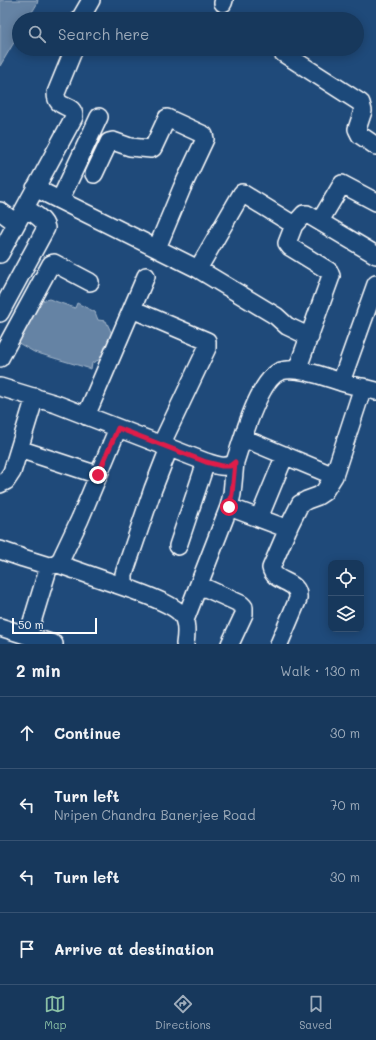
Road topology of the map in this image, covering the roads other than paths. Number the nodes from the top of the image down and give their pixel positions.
1 (91, 0) edge
2 (84, 12) edge
3 (71, 56) edge
4 (285, 56) edge
5 (99, 117) dead end
6 (376, 146) edge
7 (94, 174) dead end
8 (35, 188) junction
9 (60, 200) junction
10 (376, 202) edge
11 (25, 208) junction
12 (0, 211) edge
13 (320, 221) junction
14 (16, 223) junction
15 (294, 225) junction
16 (157, 248) junction
17 (0, 254) edge
18 (376, 255) edge
19 (198, 269) junction
20 (146, 276) dead end
21 (90, 282) dead end
22 (376, 284) edge
23 (132, 309) junction
24 (0, 313) edge
25 (310, 337) junction
26 (0, 358) edge
27 (297, 370) junction
28 (341, 382) junction
29 (0, 387) edge
30 (369, 389) edge
31 (35, 397) junction
32 (86, 416) junction
33 (118, 428) junction
34 (243, 438) junction
35 (165, 446) junction
36 (19, 449) junction
37 (285, 455) junction
38 (206, 462) junction
39 (235, 462) junction
40 (98, 475) junction
41 (334, 476) junction
42 (0, 484) edge
43 (229, 507) junction
44 (259, 518) junction
45 (288, 529) junction
46 (178, 546) dead end
47 (0, 550) edge
48 (53, 565) junction
49 (198, 585) junction
50 (130, 589) junction
51 (185, 620) junction
52 (0, 627) edge
53 (39, 641) edge
54 (187, 643) edge
55 (230, 644) edge
56 (279, 644) edge

1 - 2 street
3 - 8 street
4 - 6 street
5 - 9 street
7 - 16 street
8 - 9 street
8 - 11 street
9 - 16 street
10 - 13 street
11 - 14 street
11 - 24 street
12 - 14 street
13 - 15 street
13 - 18 street
14 - 17 street
15 - 19 street
15 - 25 street
16 - 19 street
19 - 25 street
20 - 23 street
21 - 26 street
22 - 28 street
23 - 32 street
23 - 35 street
25 - 27 street
27 - 28 street
27 - 34 street
28 - 30 street
29 - 31 street
30 - 41 street
31 - 32 street
31 - 36 street
32 - 33 street
33 - 35 street
33 - 40 street
34 - 37 street
34 - 39 street
35 - 38 street
35 - 50 street
36 - 40 street
36 - 42 street
37 - 41 street
37 - 44 street
38 - 39 street
38 - 46 street
39 - 43 street
40 - 48 street
41 - 45 street
43 - 44 street
43 - 49 street
44 - 45 street
45 - 56 street
47 - 48 street
48 - 50 street
48 - 53 street
49 - 51 street
49 - 55 street
50 - 51 street
51 - 54 street
52 - 53 street

